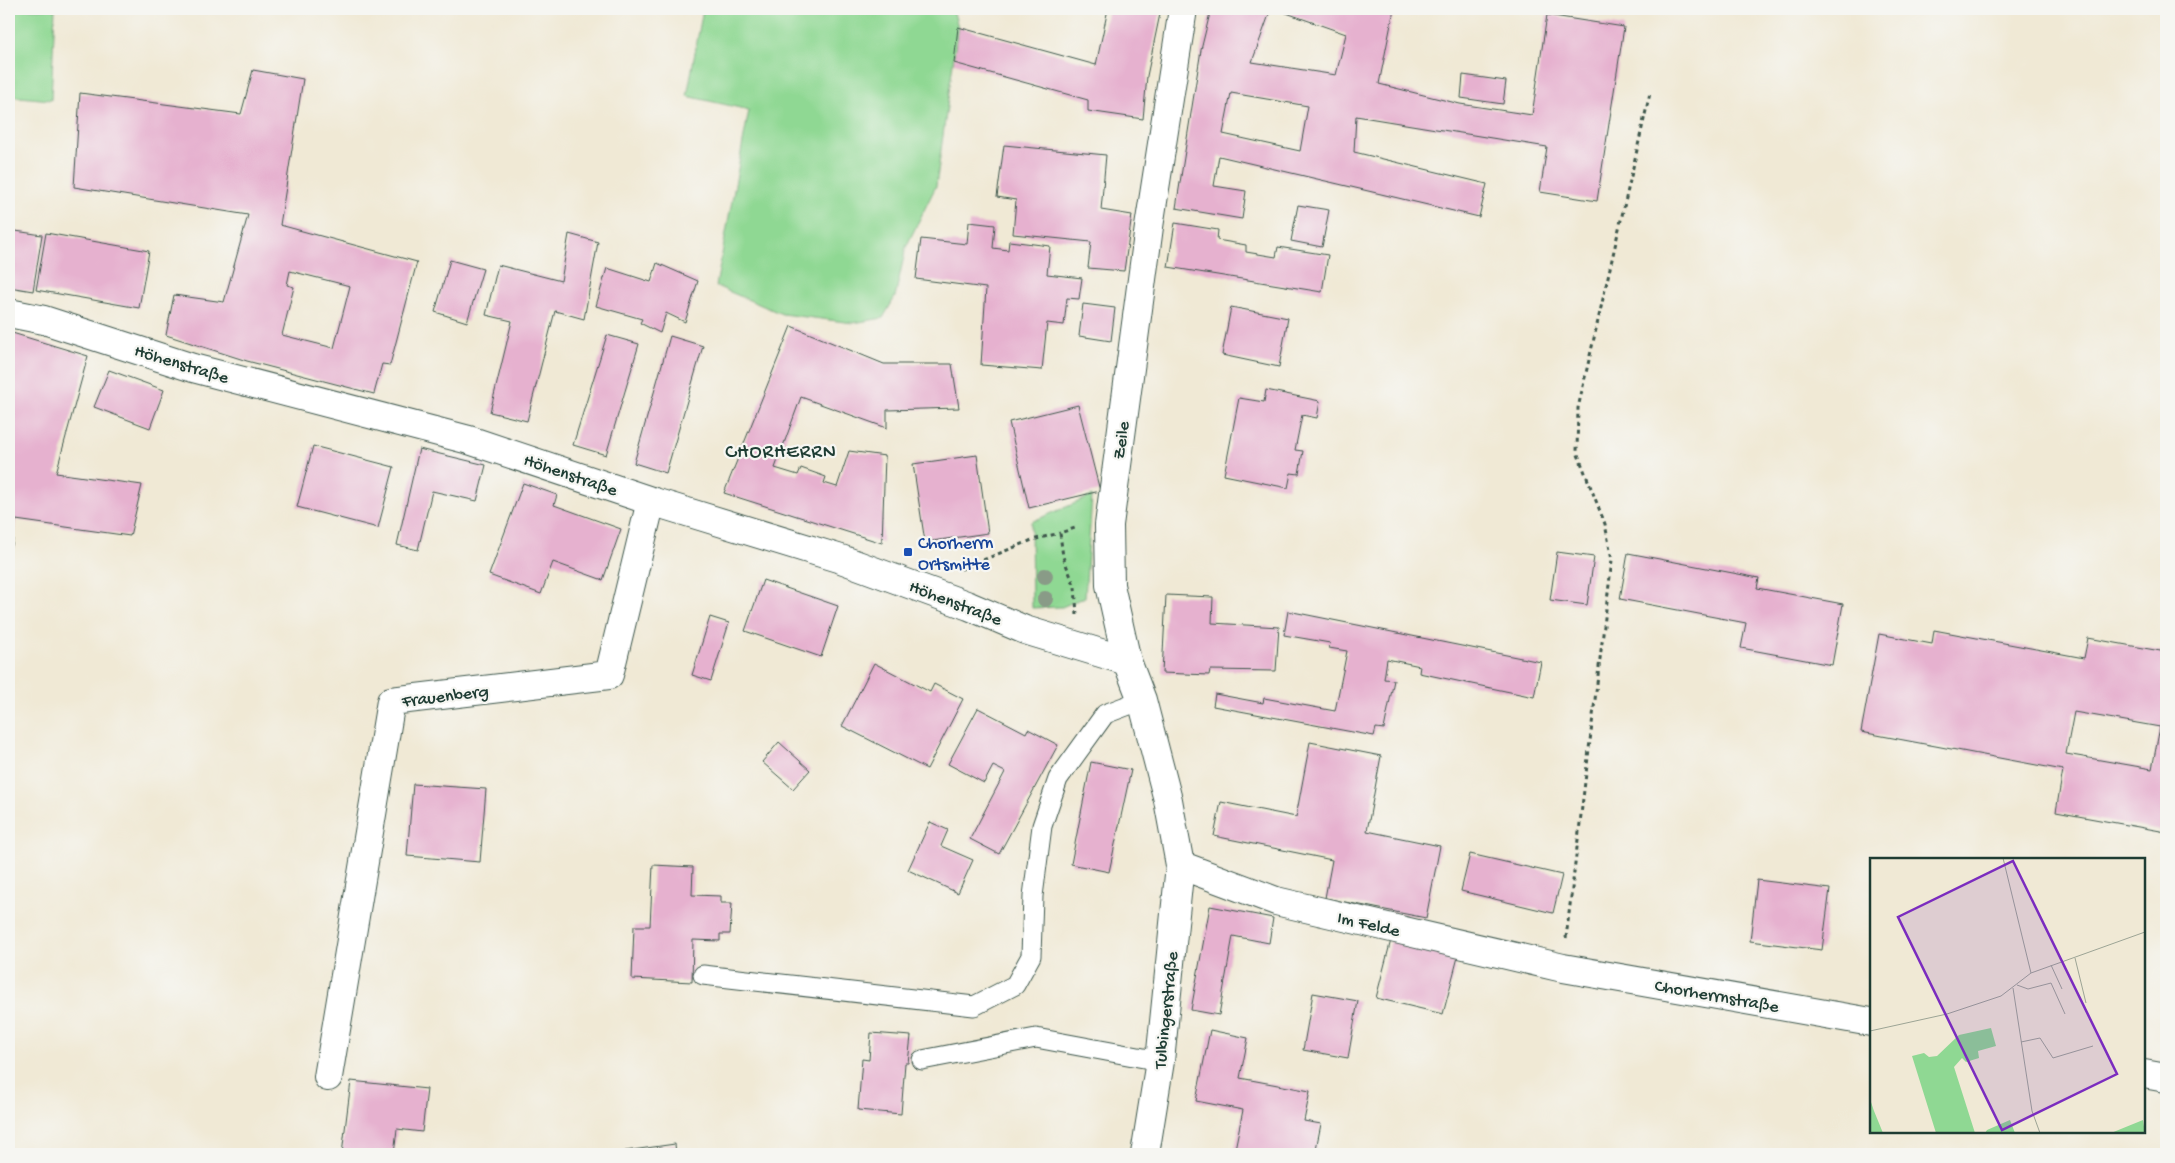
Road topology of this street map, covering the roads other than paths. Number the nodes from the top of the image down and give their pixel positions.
1 (1183, 9) edge
2 (9, 313) edge
3 (651, 502) junction
4 (1126, 661) junction
5 (1142, 700) junction
6 (1180, 865) junction
7 (1563, 968) joint
8 (703, 975) dead end
9 (1870, 1022) edge
10 (922, 1060) dead end
11 (1160, 1061) junction
12 (2145, 1074) edge
13 (328, 1077) dead end
14 (2166, 1078) edge
15 (1145, 1154) edge

1 - 4 street, Zeile
2 - 3 street, Höhenstraße
3 - 4 street, Höhenstraße
3 - 13 street, Frauenberg
4 - 5 street, Zeile
5 - 6 street, Zeile
5 - 8 lane
6 - 7 street, Im Felde
6 - 11 street, Tulbingerstraße
7 - 9 street, Chorherrnstraße
10 - 11 lane
11 - 15 street, Tulbingerstraße
12 - 14 street

